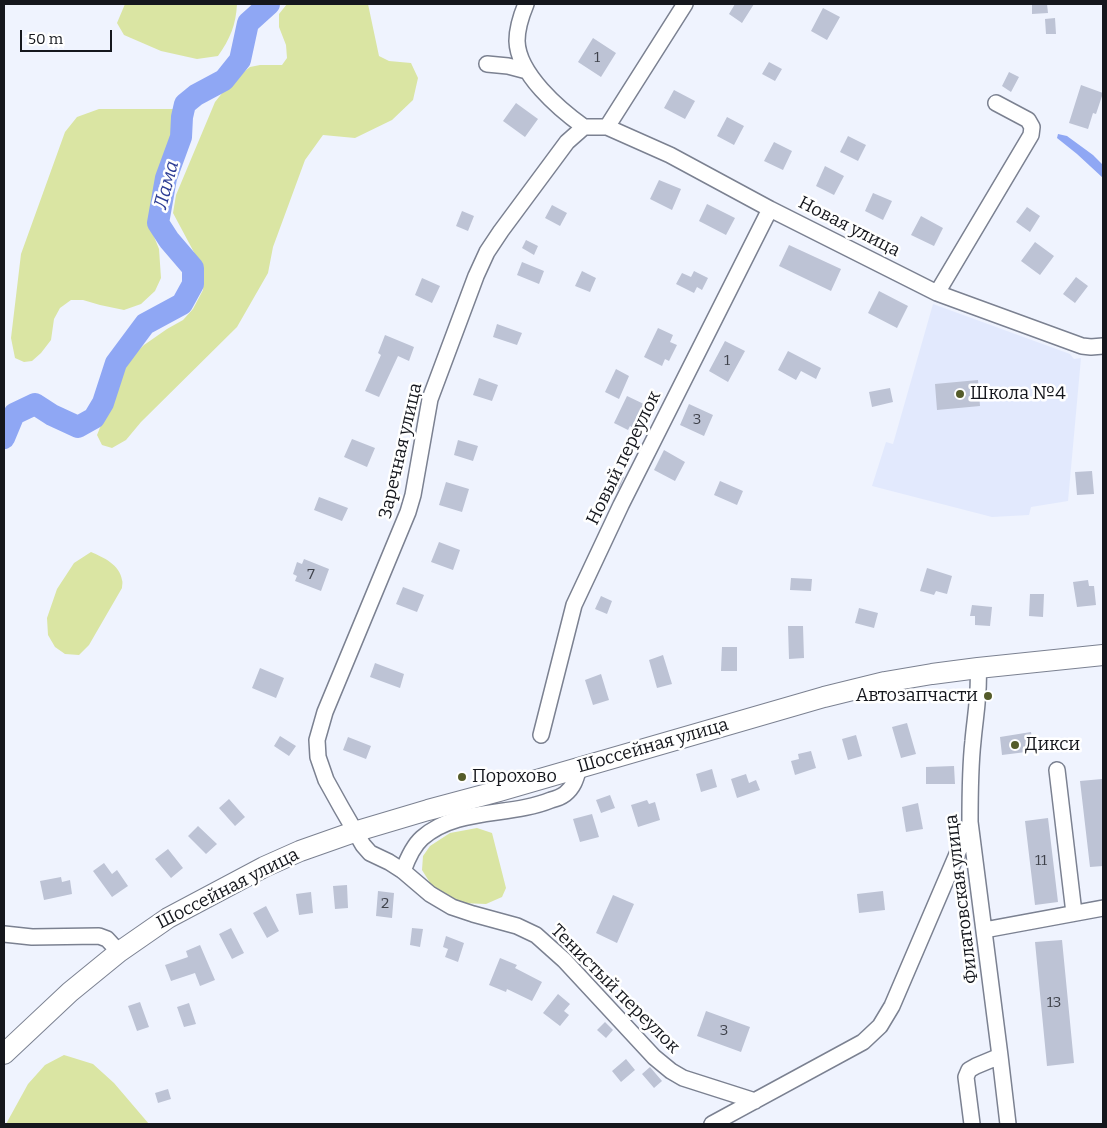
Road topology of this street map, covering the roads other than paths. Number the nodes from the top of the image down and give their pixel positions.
1 (526, 4) edge
2 (685, 4) edge
3 (487, 64) dead end
4 (528, 70) junction
5 (996, 103) dead end
6 (584, 127) junction
7 (607, 127) junction
8 (770, 208) junction
9 (937, 293) junction
10 (1103, 346) edge
11 (1103, 655) edge
12 (978, 668) junction
13 (541, 735) dead end
14 (579, 768) junction
15 (1057, 770) dead end
16 (970, 822) junction
17 (354, 832) junction
18 (403, 871) junction
19 (1103, 908) edge
20 (1074, 913) junction
21 (984, 930) junction
22 (4, 934) edge
23 (119, 952) junction
24 (4, 1054) edge
25 (1000, 1056) junction
26 (755, 1101) junction
27 (712, 1124) edge
28 (972, 1124) edge
29 (1008, 1124) edge

1 - 4 street
2 - 7 street
3 - 4 street
4 - 6 street
5 - 9 street
6 - 7 street, Новая улица
6 - 17 street, Заречная улица
7 - 8 street, Новая улица
8 - 9 street, Новая улица
8 - 13 street, Новый переулок
9 - 10 street, Новая улица
11 - 12 main road, Шоссейная улица
12 - 14 main road, Шоссейная улица
12 - 16 street, Филатовская улица
14 - 17 main road, Шоссейная улица
14 - 18 street
15 - 20 street
16 - 21 street, Филатовская улица
16 - 26 street
17 - 18 street, Тенистый переулок
17 - 23 main road, Шоссейная улица
18 - 26 street, Тенистый переулок
19 - 20 street
20 - 21 street
21 - 25 street, Филатовская улица
22 - 23 street
23 - 24 main road, Шоссейная улица
25 - 28 street
25 - 29 street, Филатовская улица
26 - 27 street

